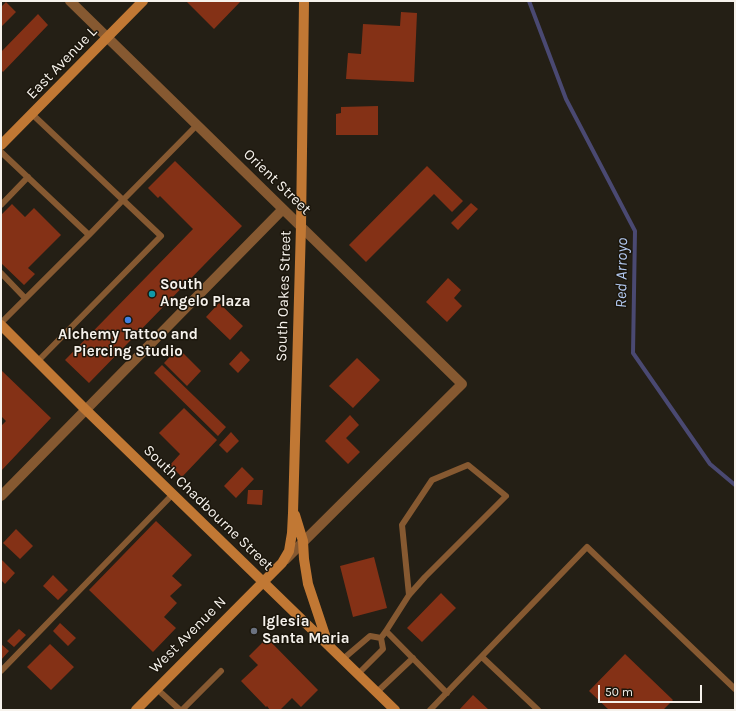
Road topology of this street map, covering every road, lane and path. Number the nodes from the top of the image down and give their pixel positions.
1 (70, 1) edge
2 (143, 1) edge
3 (304, 1) edge
4 (108, 38) junction
5 (32, 114) junction
6 (197, 125) junction
7 (1, 145) edge
8 (1, 152) edge
9 (28, 177) junction
10 (123, 200) junction
11 (1, 205) edge
12 (283, 209) junction
13 (301, 226) junction
14 (89, 235) junction
15 (1, 273) edge
16 (25, 298) junction
17 (1, 324) edge
18 (37, 362) junction
19 (85, 409) junction
20 (173, 494) junction
21 (1, 496) edge
22 (293, 506) junction
23 (303, 542) junction
24 (282, 562) junction
25 (262, 582) junction
26 (409, 595) junction
27 (386, 631) junction
28 (380, 638) junction
29 (329, 646) junction
30 (482, 656) junction
31 (413, 658) junction
32 (343, 660) junction
33 (222, 670) dead end
34 (1, 671) edge
35 (358, 674) junction
36 (735, 688) edge
37 (157, 689) junction
38 (377, 692) junction
39 (447, 693) junction
40 (136, 710) edge
41 (181, 710) edge
42 (395, 710) edge
43 (430, 710) edge
44 (538, 710) edge

1 - 4 street, Orient Street
2 - 4 main road, East Avenue L
3 - 13 main road, South Oakes Street
4 - 5 main road, East Avenue L
4 - 6 street, Orient Street
5 - 7 main road, East Avenue L
5 - 10 lane
6 - 10 lane
6 - 12 street, Orient Street
8 - 9 lane
9 - 11 lane
9 - 14 lane
10 - 14 lane
10 - 18 lane
12 - 13 street, Orient Street
12 - 19 street
13 - 22 main road, South Oakes Street
13 - 23 street, Orient Street
14 - 16 lane
15 - 16 lane
16 - 17 lane
17 - 18 main road, South Chadbourne Street
18 - 19 main road, South Chadbourne Street
19 - 20 main road, South Chadbourne Street
19 - 21 street
20 - 25 main road, South Chadbourne Street
20 - 34 lane
22 - 23 main road
22 - 24 main road, South Oakes Street
23 - 24 street
23 - 29 main road
24 - 25 main road, South Oakes Street
25 - 29 main road, South Chadbourne Street
25 - 37 main road, West Avenue N
26 - 26 lane
26 - 27 lane
27 - 28 lane
27 - 31 lane
28 - 32 lane
28 - 35 lane
29 - 32 main road, South Chadbourne Street
30 - 36 lane
30 - 39 lane
30 - 44 lane
31 - 38 lane
31 - 39 lane
32 - 35 main road, South Chadbourne Street
33 - 41 lane
35 - 38 main road, South Chadbourne Street
37 - 40 main road, West Avenue N
37 - 41 lane
38 - 42 main road, South Chadbourne Street
39 - 43 lane

